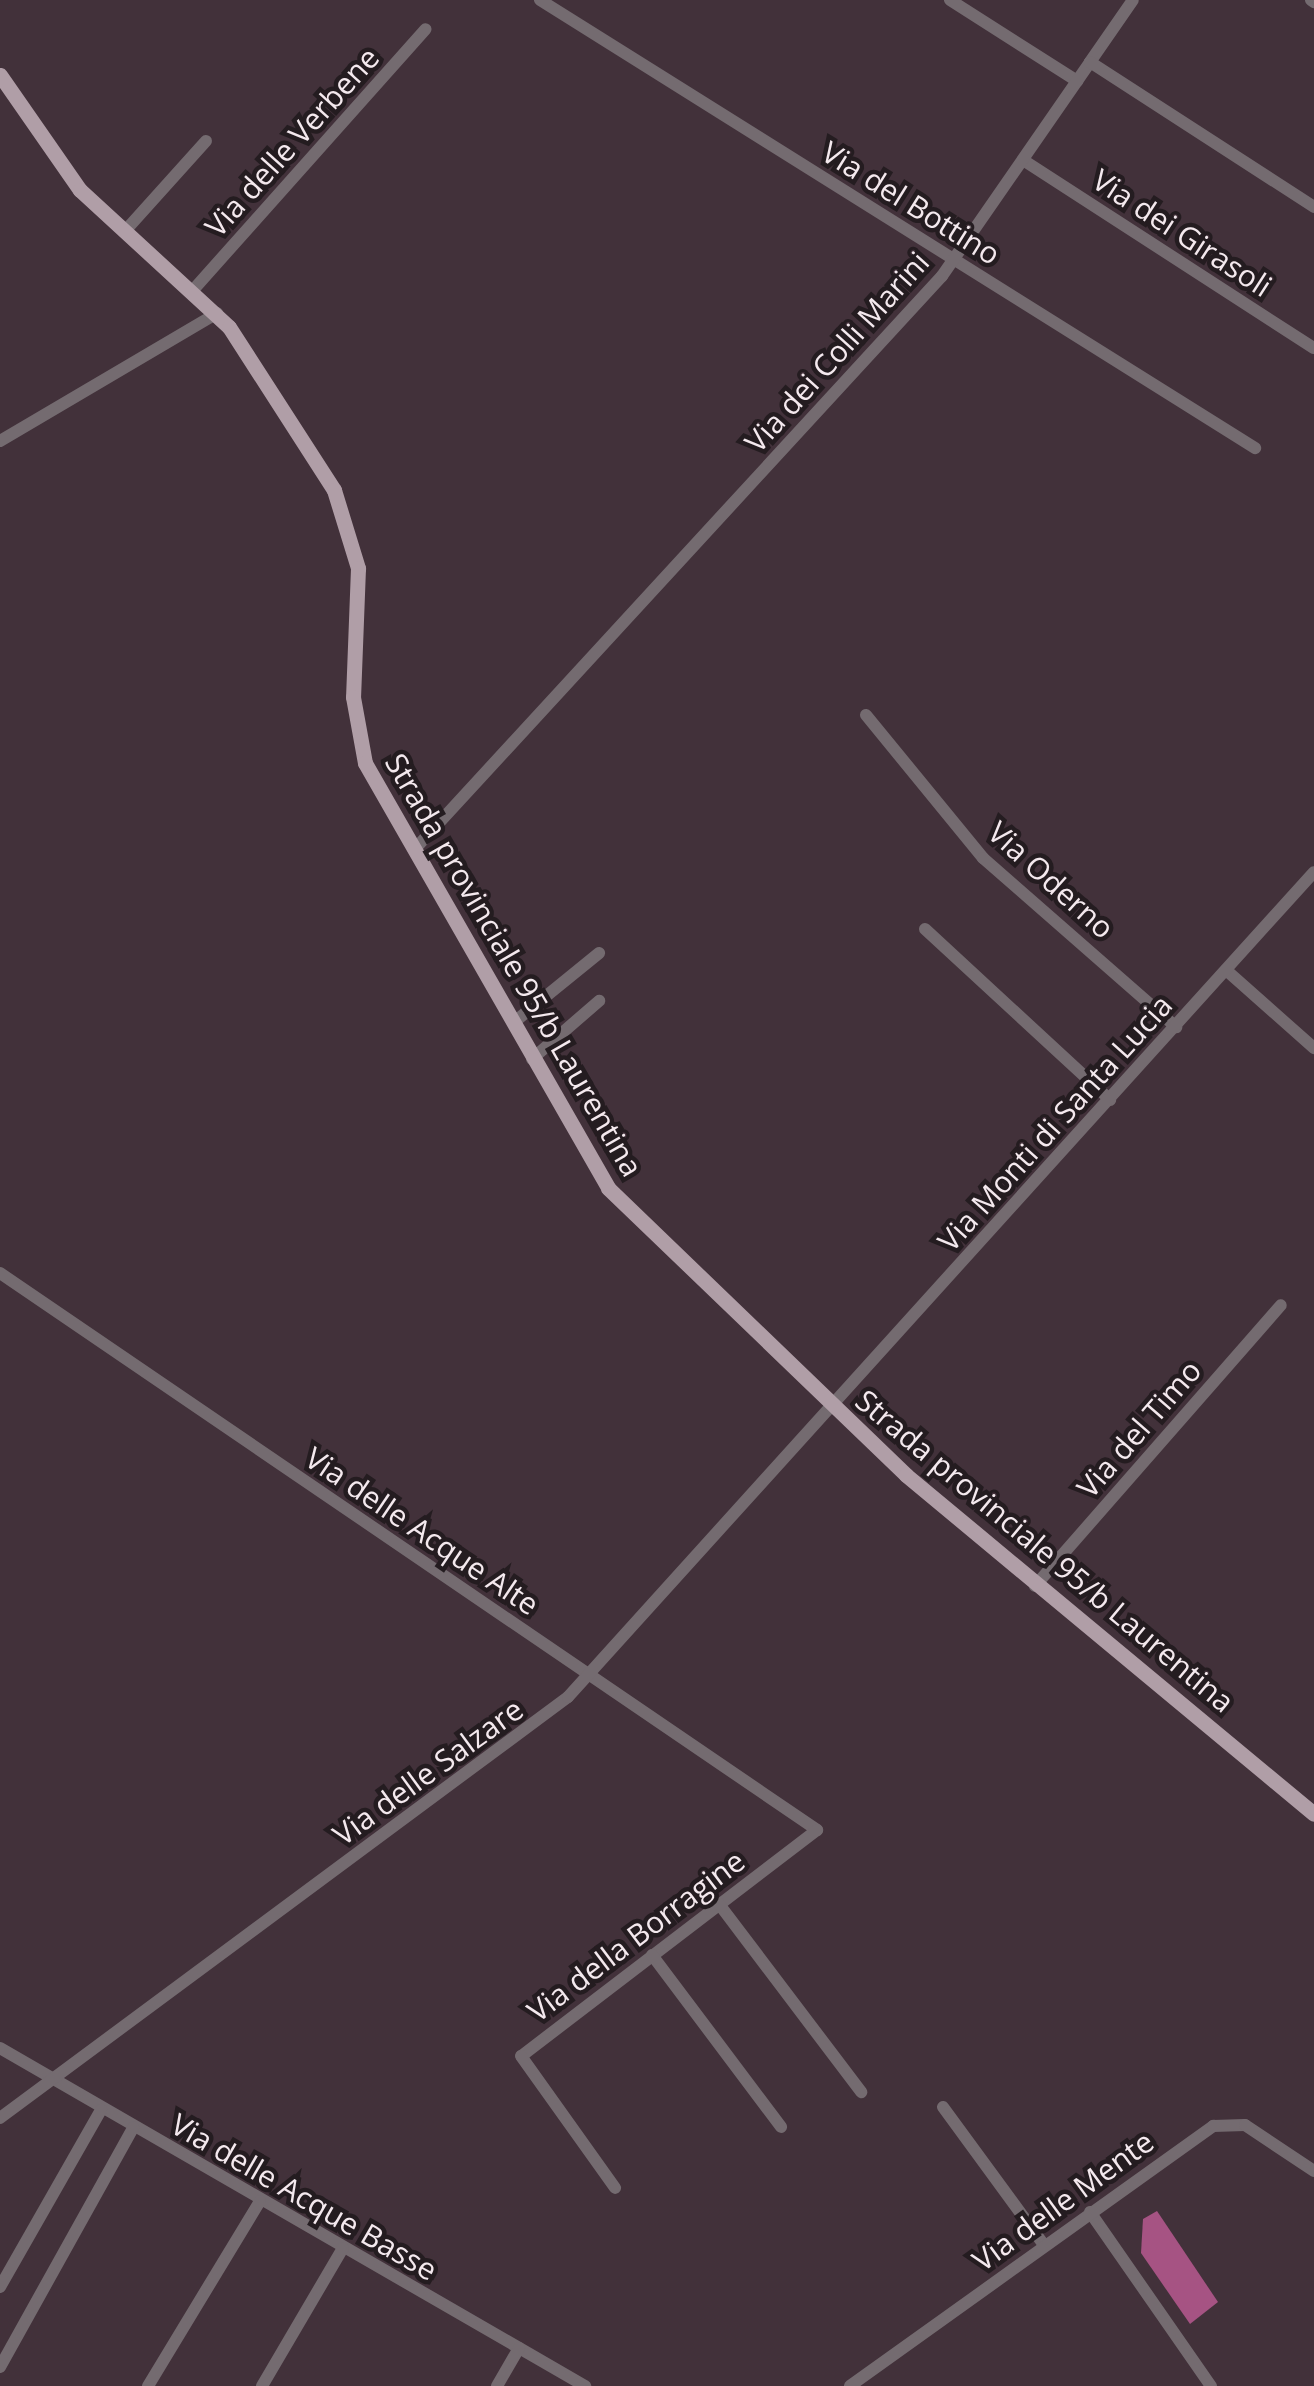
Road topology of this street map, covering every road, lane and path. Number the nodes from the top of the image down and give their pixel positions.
1 (540, 0) edge
2 (950, 0) edge
3 (1132, 0) edge
4 (426, 29) dead end
5 (1090, 62) junction
6 (0, 75) edge
7 (1077, 81) junction
8 (206, 140) dead end
9 (1023, 160) junction
10 (1314, 207) edge
11 (125, 231) junction
12 (954, 260) junction
13 (194, 289) junction
14 (217, 313) junction
15 (1314, 348) edge
16 (0, 440) edge
17 (1256, 448) dead end
18 (866, 715) dead end
19 (414, 850) junction
20 (1314, 872) edge
21 (924, 929) dead end
22 (599, 952) dead end
23 (1226, 970) junction
24 (599, 1000) dead end
25 (513, 1023) junction
26 (1176, 1027) junction
27 (1314, 1048) edge
28 (532, 1059) junction
29 (1110, 1100) junction
30 (0, 1273) edge
31 (1281, 1305) dead end
32 (832, 1407) junction
33 (1035, 1586) junction
34 (589, 1674) junction
35 (1314, 1814) edge
36 (817, 1830) joint
37 (720, 1904) junction
38 (652, 1955) junction
39 (0, 2048) edge
40 (50, 2081) junction
41 (861, 2092) dead end
42 (943, 2107) dead end
43 (101, 2110) junction
44 (0, 2118) edge
45 (781, 2127) dead end
46 (133, 2128) junction
47 (1314, 2171) edge
48 (615, 2188) dead end
49 (260, 2201) junction
50 (1090, 2212) junction
51 (1044, 2245) junction
52 (343, 2248) junction
53 (0, 2287) edge
54 (519, 2348) junction
55 (0, 2366) edge
56 (580, 2385) edge
57 (148, 2386) edge
58 (262, 2386) edge
59 (496, 2386) edge
60 (850, 2386) edge
61 (1211, 2386) edge

1 - 12 street, Via del Bottino
2 - 7 street
3 - 5 street, Via dei Colli Marini
4 - 13 street, Via delle Verbene
5 - 7 street, Via dei Colli Marini
5 - 10 street
6 - 11 main road, Strada provinciale 95/b Laurentina
7 - 9 street, Via dei Colli Marini
8 - 11 street
9 - 12 street, Via dei Colli Marini
9 - 15 street, Via dei Girasoli
11 - 13 main road, Strada provinciale 95/b Laurentina
12 - 17 street, Via del Bottino
12 - 19 street, Via dei Colli Marini
13 - 14 main road, Strada provinciale 95/b Laurentina
14 - 16 street
14 - 19 main road, Strada provinciale 95/b Laurentina
18 - 26 street, Via Oderno
19 - 25 main road, Strada provinciale 95/b Laurentina
20 - 23 street, Via Monti di Santa Lucia
21 - 29 street
22 - 25 street
23 - 26 street, Via Monti di Santa Lucia
23 - 27 street
24 - 28 street
25 - 28 main road, Strada provinciale 95/b Laurentina
26 - 29 street, Via Monti di Santa Lucia
28 - 32 main road, Strada provinciale 95/b Laurentina
29 - 32 street, Via Monti di Santa Lucia
30 - 34 street, Via delle Acque Alte
31 - 33 street, Via del Timo
32 - 33 main road, Strada provinciale 95/b Laurentina
32 - 34 street, Via delle Salzare
33 - 35 main road, Strada provinciale 95/b Laurentina
34 - 36 street, Via delle Acque Alte
34 - 40 street, Via delle Salzare
36 - 37 street, Via della Borragine
37 - 38 street, Via della Borragine
37 - 41 street
38 - 45 street
38 - 48 street, Via della Borragine
39 - 40 street, Via delle Acque Basse
40 - 43 street, Via delle Acque Basse
40 - 44 street, Via delle Salzare
42 - 51 street
43 - 46 street, Via delle Acque Basse
43 - 53 street
46 - 49 street, Via delle Acque Basse
46 - 55 street
47 - 50 street, Via delle Mente
49 - 52 street, Via delle Acque Basse
49 - 57 street
50 - 51 street, Via delle Mente
50 - 61 street
51 - 60 street, Via delle Mente
52 - 54 street, Via delle Acque Basse
52 - 58 street
54 - 56 street, Via delle Acque Basse
54 - 59 street

